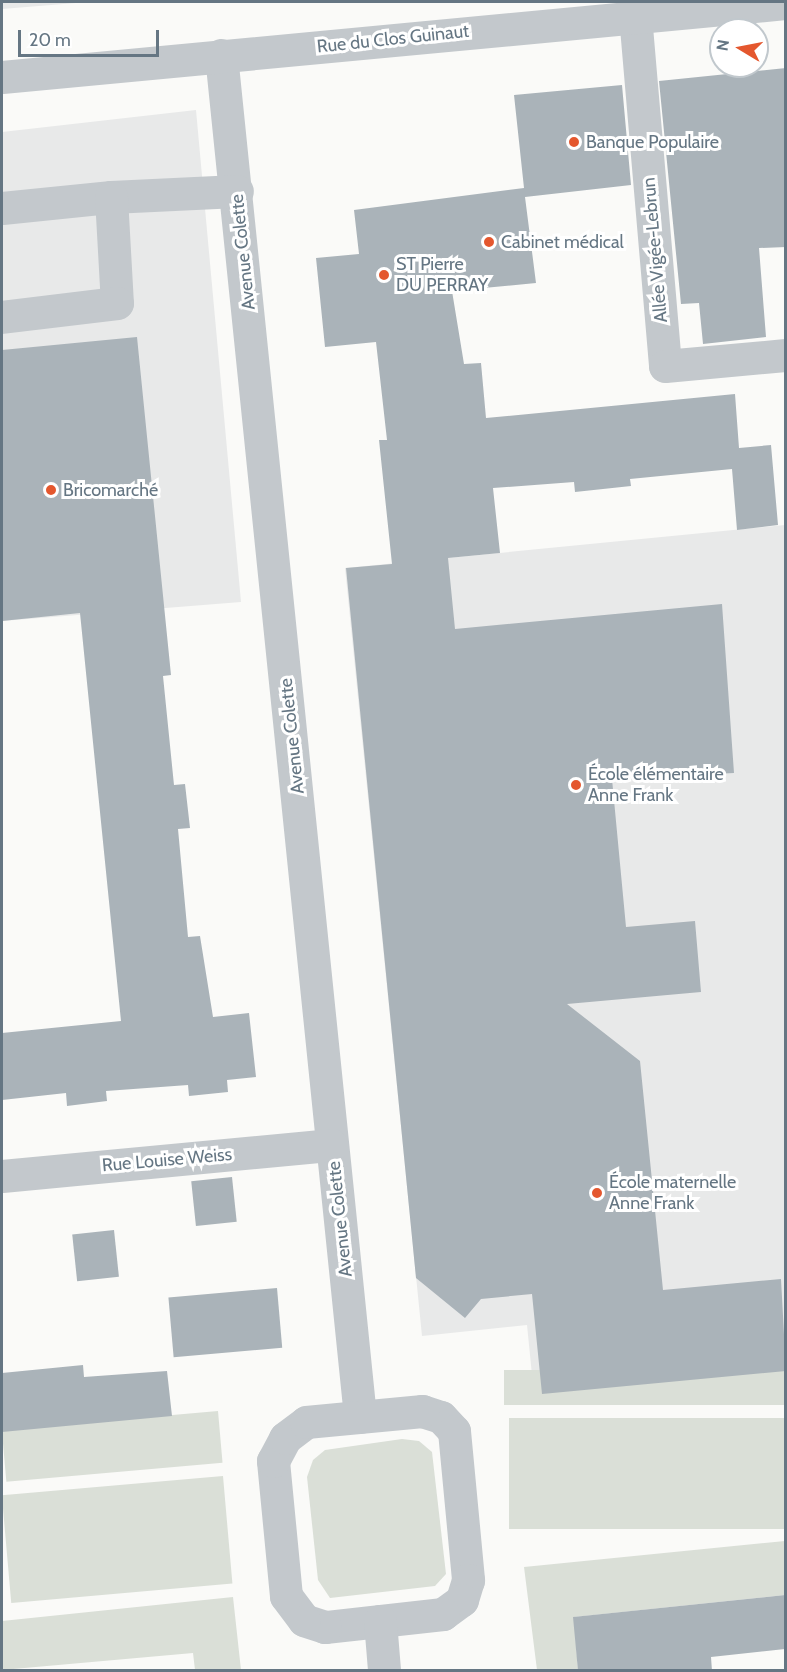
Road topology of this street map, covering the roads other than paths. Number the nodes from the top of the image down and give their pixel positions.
1 (786, 3) edge
2 (635, 15) junction
3 (221, 55) junction
4 (2, 76) edge
5 (237, 191) junction
6 (111, 197) junction
7 (2, 208) edge
8 (2, 317) edge
9 (785, 363) edge
10 (332, 1145) junction
11 (2, 1176) edge
12 (360, 1417) junction
13 (380, 1621) junction
14 (384, 1671) edge

1 - 2 street, Rue du Clos Guinaut
2 - 3 street, Rue du Clos Guinaut
2 - 9 street, Allée Vigée-Lebrun
3 - 4 street, Rue du Clos Guinaut
3 - 5 street, Avenue Colette
5 - 6 street
5 - 10 street, Avenue Colette
6 - 7 street
6 - 8 street
10 - 11 street, Rue Louise Weiss
10 - 12 street, Avenue Colette
12 - 13 street
12 - 13 street
13 - 14 street

